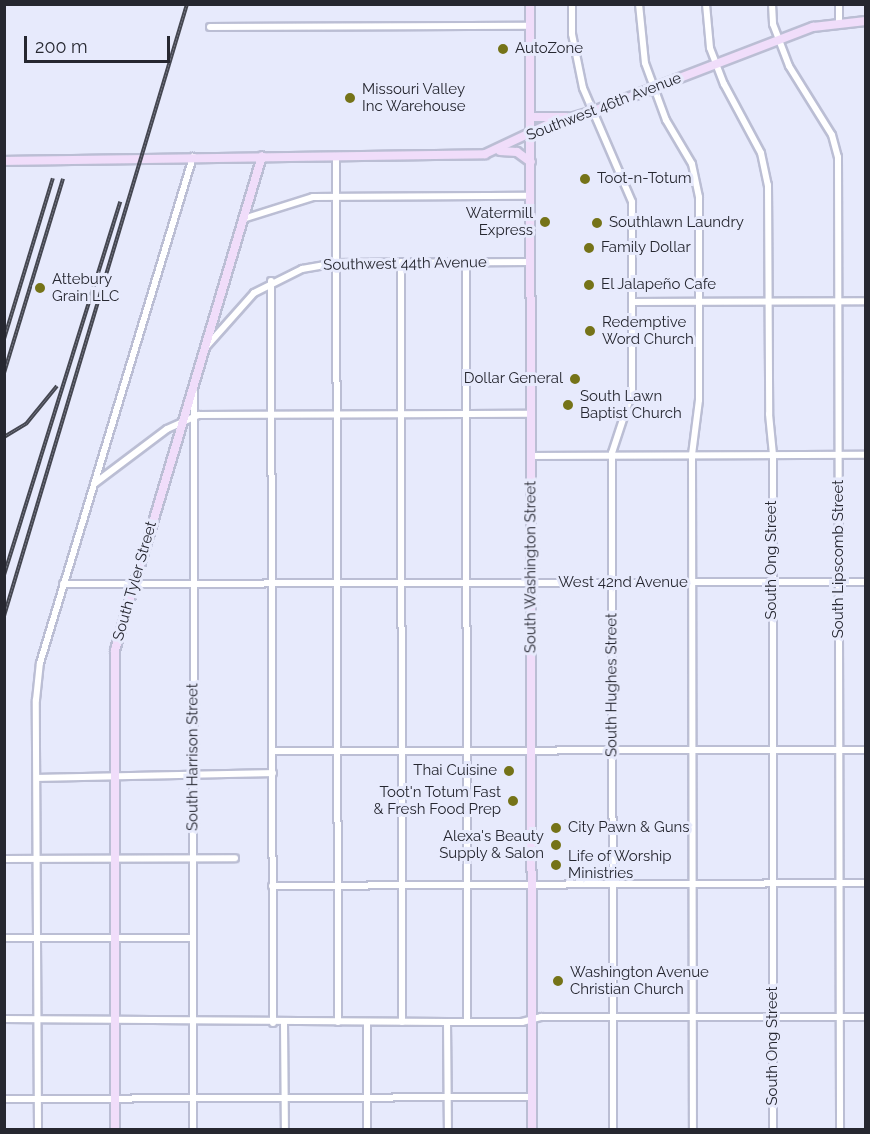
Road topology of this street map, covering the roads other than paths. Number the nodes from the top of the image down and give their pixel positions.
1 (530, 4) edge
2 (572, 4) edge
3 (639, 4) edge
4 (706, 4) edge
5 (772, 4) edge
6 (839, 4) edge
7 (839, 21) junction
8 (866, 21) edge
9 (530, 26) junction
10 (210, 27) dead end
11 (778, 40) junction
12 (716, 64) junction
13 (654, 88) junction
14 (588, 113) junction
15 (531, 117) junction
16 (531, 133) junction
17 (498, 150) junction
18 (262, 156) junction
19 (336, 156) junction
20 (193, 157) junction
21 (4, 161) edge
22 (531, 162) junction
23 (336, 196) junction
24 (531, 196) junction
25 (243, 219) junction
26 (401, 262) junction
27 (466, 262) junction
28 (530, 262) junction
29 (336, 263) junction
30 (271, 281) junction
31 (866, 301) edge
32 (632, 302) junction
33 (699, 302) junction
34 (768, 302) junction
35 (839, 302) junction
36 (204, 350) junction
37 (194, 385) junction
38 (272, 414) junction
39 (402, 414) junction
40 (466, 414) junction
41 (531, 414) junction
42 (337, 415) junction
43 (194, 417) junction
44 (183, 420) junction
45 (692, 455) junction
46 (839, 455) junction
47 (866, 455) edge
48 (531, 456) junction
49 (612, 456) junction
50 (772, 456) junction
51 (94, 484) junction
52 (866, 582) edge
53 (467, 583) junction
54 (531, 583) junction
55 (612, 583) junction
56 (691, 583) junction
57 (772, 583) junction
58 (839, 583) junction
59 (63, 584) junction
60 (133, 584) junction
61 (195, 584) junction
62 (273, 584) junction
63 (337, 584) junction
64 (402, 584) junction
65 (866, 750) edge
66 (273, 751) junction
67 (338, 751) junction
68 (402, 751) junction
69 (467, 751) junction
70 (532, 751) junction
71 (693, 751) junction
72 (772, 751) junction
73 (839, 751) junction
74 (612, 752) junction
75 (273, 773) junction
76 (36, 778) junction
77 (114, 778) junction
78 (192, 778) junction
79 (37, 858) junction
80 (115, 858) junction
81 (192, 858) junction
82 (235, 858) dead end
83 (4, 859) edge
84 (693, 883) junction
85 (773, 883) junction
86 (840, 883) junction
87 (866, 883) edge
88 (612, 884) junction
89 (532, 885) junction
90 (273, 886) junction
91 (338, 886) junction
92 (403, 886) junction
93 (467, 886) junction
94 (4, 938) edge
95 (37, 938) junction
96 (116, 938) junction
97 (193, 938) junction
98 (613, 1017) junction
99 (693, 1017) junction
100 (773, 1017) junction
101 (840, 1017) junction
102 (866, 1017) edge
103 (193, 1018) junction
104 (4, 1019) edge
105 (37, 1019) junction
106 (115, 1019) junction
107 (532, 1019) junction
108 (338, 1022) junction
109 (367, 1022) junction
110 (402, 1022) junction
111 (447, 1022) junction
112 (467, 1022) junction
113 (273, 1023) junction
114 (284, 1023) junction
115 (532, 1097) junction
116 (285, 1098) junction
117 (367, 1098) junction
118 (447, 1098) junction
119 (4, 1099) edge
120 (115, 1099) junction
121 (193, 1099) junction
122 (37, 1100) junction
123 (38, 1130) edge
124 (115, 1130) edge
125 (193, 1130) edge
126 (285, 1130) edge
127 (367, 1130) edge
128 (447, 1130) edge
129 (532, 1130) edge
130 (613, 1130) edge
131 (693, 1130) edge
132 (773, 1130) edge
133 (840, 1130) edge

1 - 9 main road, South Washington Street
2 - 14 street, South Hughes Street
3 - 13 street
4 - 12 street, South Ong Street
5 - 11 street, South Lipscomb Street
6 - 7 street
7 - 8 main road, Southwest 46th Avenue
7 - 11 main road, Southwest 46th Avenue
9 - 10 street
9 - 15 main road, South Washington Street
11 - 12 main road, Southwest 46th Avenue
11 - 35 street, South Lipscomb Street
12 - 13 main road, Southwest 46th Avenue
12 - 34 street, South Ong Street
13 - 14 main road, Southwest 46th Avenue
13 - 33 street
14 - 15 main road
14 - 16 main road, Southwest 46th Avenue
14 - 32 street, South Hughes Street
15 - 16 main road, South Washington Street
16 - 17 main road, Southwest 46th Avenue
16 - 22 main road, South Washington Street
17 - 19 main road, Southwest 46th Avenue
17 - 22 main road
18 - 19 main road, Southwest 46th Avenue
18 - 20 main road, Southwest 46th Avenue
18 - 25 main road, South Tyler Street
19 - 23 street
20 - 21 main road, Southwest 46th Avenue
20 - 51 street
22 - 24 main road, South Washington Street
23 - 24 street
23 - 25 street
23 - 29 street
24 - 28 main road, South Washington Street
25 - 36 main road, South Tyler Street
26 - 27 street, Southwest 44th Avenue
26 - 29 street, Southwest 44th Avenue
26 - 39 street
27 - 28 street, Southwest 44th Avenue
27 - 40 street
28 - 41 main road, South Washington Street
29 - 30 street, Southwest 44th Avenue
29 - 42 street
30 - 36 street, Southwest 44th Avenue
30 - 38 street
31 - 35 street
32 - 33 street
32 - 49 street, South Hughes Street
33 - 34 street
33 - 45 street
34 - 35 street
34 - 50 street, South Ong Street
35 - 46 street, South Lipscomb Street
36 - 37 main road, South Tyler Street
37 - 43 street, South Harrison Street
37 - 44 main road, South Tyler Street
38 - 42 street
38 - 43 street
38 - 62 street
39 - 40 street
39 - 42 street
39 - 64 street
40 - 41 street
40 - 53 street
41 - 48 main road, South Washington Street
42 - 63 street
43 - 44 street
43 - 61 street, South Harrison Street
44 - 51 street
44 - 60 main road, South Tyler Street
45 - 49 street
45 - 50 street
45 - 56 street
46 - 47 street
46 - 50 street
46 - 58 street, South Lipscomb Street
48 - 49 street
48 - 54 main road, South Washington Street
49 - 55 street, South Hughes Street
50 - 57 street, South Ong Street
51 - 59 street
52 - 58 street, West 42nd Avenue
53 - 54 street, West 42nd Avenue
53 - 64 street, West 42nd Avenue
53 - 69 street
54 - 55 street, West 42nd Avenue
54 - 70 main road, South Washington Street
55 - 56 street, West 42nd Avenue
55 - 74 street, South Hughes Street
56 - 57 street, West 42nd Avenue
56 - 71 street
57 - 58 street, West 42nd Avenue
57 - 72 street, South Ong Street
58 - 73 street, South Lipscomb Street
59 - 60 street, West 42nd Avenue
59 - 76 street
60 - 61 street, West 42nd Avenue
60 - 77 main road, South Tyler Street
61 - 62 street, West 42nd Avenue
61 - 78 street, South Harrison Street
62 - 63 street, West 42nd Avenue
62 - 66 street
63 - 64 street, West 42nd Avenue
63 - 67 street
64 - 68 street
65 - 73 street
66 - 67 street
66 - 75 street
67 - 68 street
67 - 91 street
68 - 69 street
68 - 92 street
69 - 70 street
69 - 93 street
70 - 74 street
70 - 89 main road, South Washington Street
71 - 72 street
71 - 74 street
71 - 84 street
72 - 73 street
72 - 85 street, South Ong Street
73 - 86 street, South Lipscomb Street
74 - 88 street, South Hughes Street
75 - 78 street
75 - 90 street
76 - 77 street
76 - 79 street
77 - 78 street
77 - 80 main road, South Tyler Street
78 - 81 street, South Harrison Street
79 - 80 street
79 - 83 street
79 - 95 street
80 - 81 street
80 - 96 main road, South Tyler Street
81 - 82 street
81 - 97 street, South Harrison Street
84 - 85 street
84 - 88 street
84 - 99 street
85 - 86 street
85 - 100 street, South Ong Street
86 - 87 street
86 - 101 street, South Lipscomb Street
88 - 89 street
88 - 98 street, South Hughes Street
89 - 93 street
89 - 107 main road, South Washington Street
90 - 91 street
90 - 113 street
91 - 92 street
91 - 108 street
92 - 93 street
92 - 110 street
93 - 112 street
94 - 95 street
95 - 96 street
95 - 105 street
96 - 97 street
96 - 106 main road, South Tyler Street
97 - 103 street, South Harrison Street
98 - 99 street
98 - 107 street
98 - 130 street, South Hughes Street
99 - 100 street
99 - 131 street
100 - 101 street
100 - 132 street, South Ong Street
101 - 102 street
101 - 133 street, South Lipscomb Street
103 - 106 street
103 - 113 street
103 - 121 street, South Harrison Street
104 - 105 street
105 - 106 street
105 - 122 street
106 - 120 main road, South Tyler Street
107 - 112 street
107 - 115 main road, South Washington Street
108 - 109 street
108 - 114 street
109 - 110 street
109 - 117 street
110 - 111 street
111 - 112 street
111 - 118 street
113 - 114 street
114 - 116 street
115 - 118 street
115 - 129 main road, South Washington Street
116 - 117 street
116 - 121 street
116 - 126 street
117 - 118 street
117 - 127 street
118 - 128 street
119 - 122 street
120 - 121 street
120 - 122 street
120 - 124 main road, South Tyler Street
121 - 125 street, South Harrison Street
122 - 123 street

